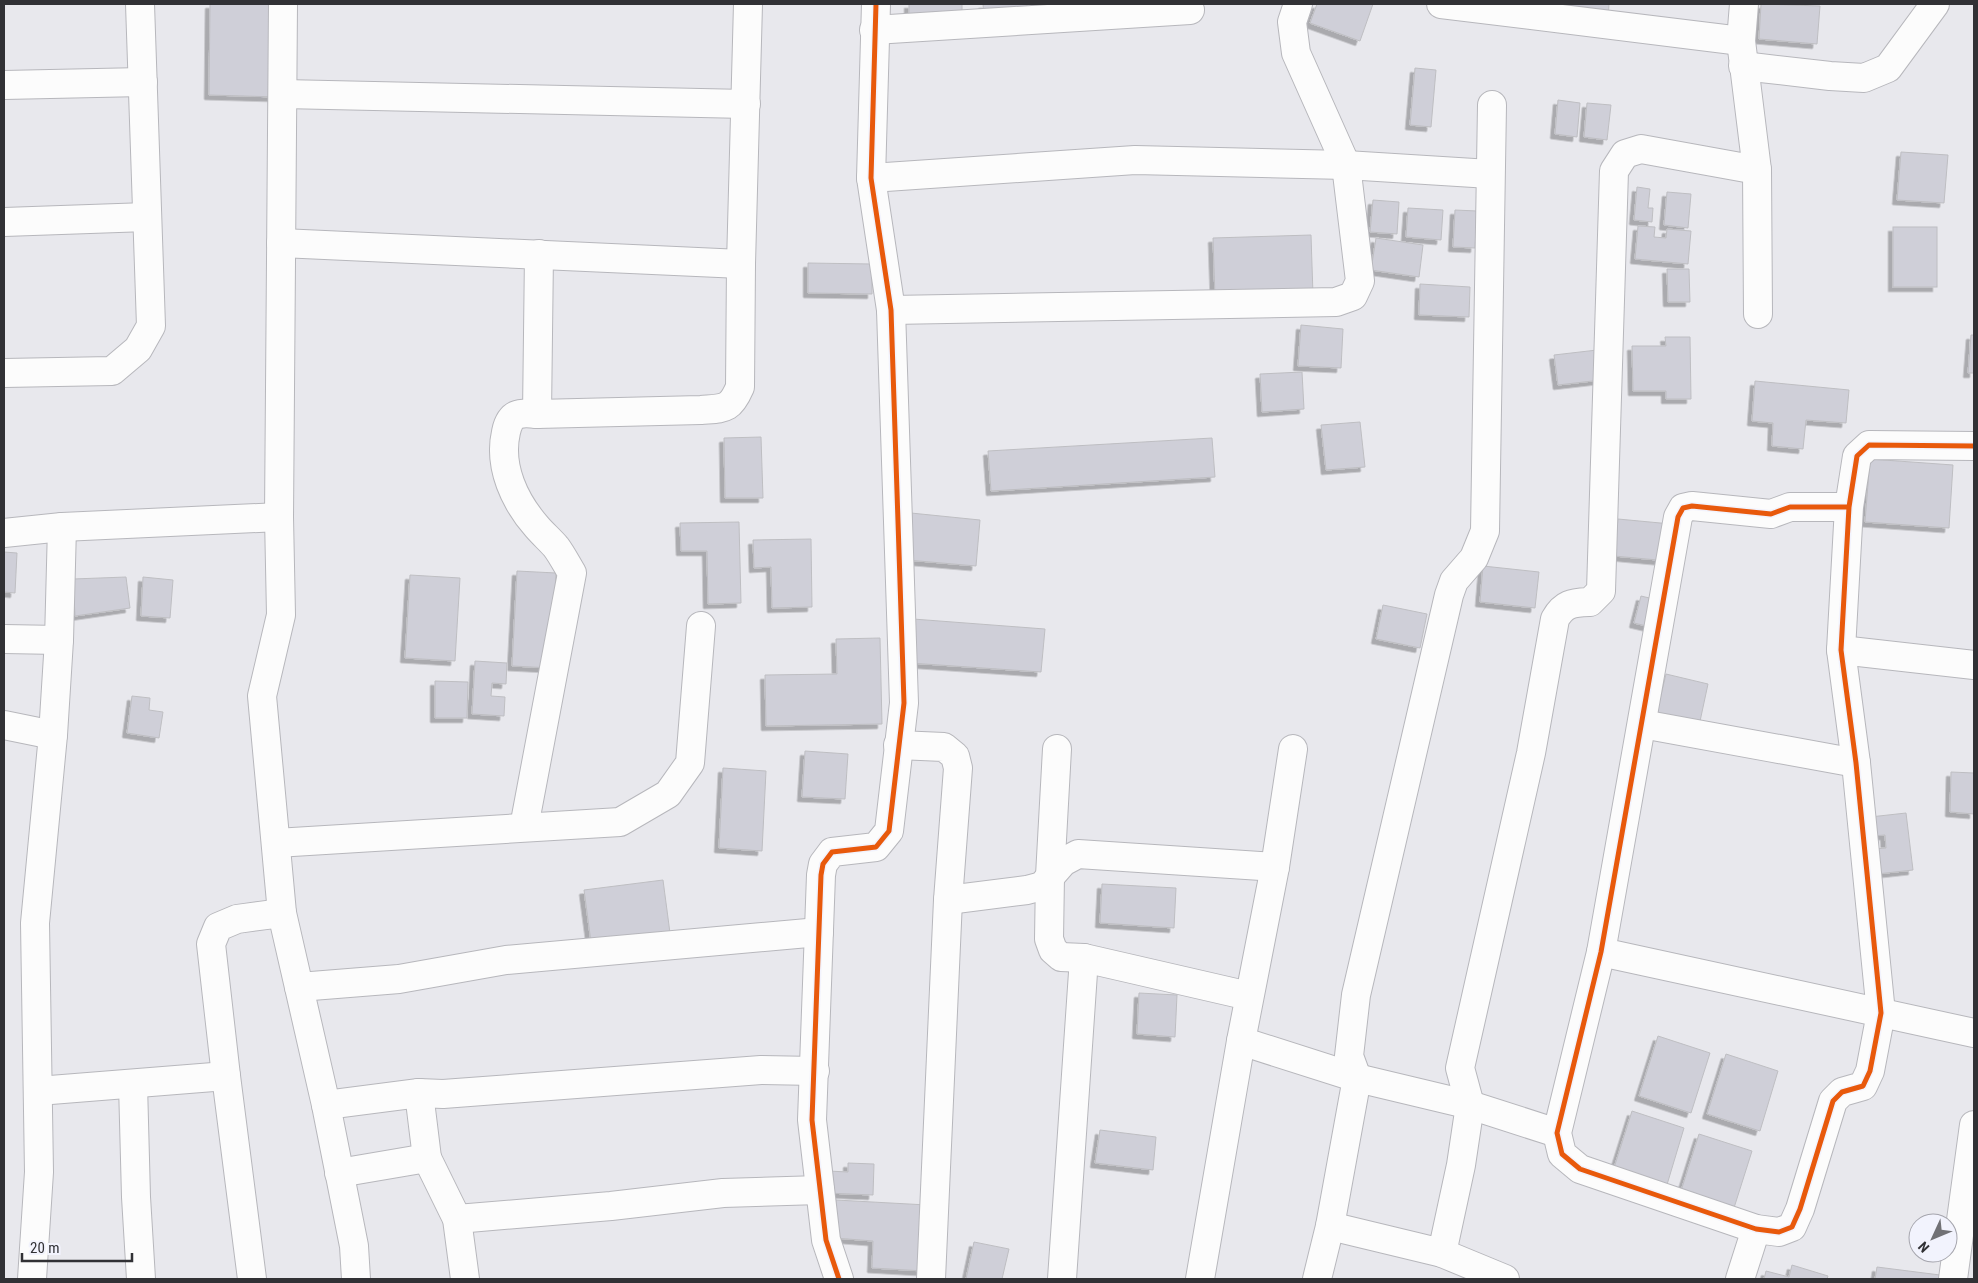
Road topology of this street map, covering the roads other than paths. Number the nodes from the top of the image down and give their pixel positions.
1 (140, 4) edge
2 (283, 4) edge
3 (748, 4) edge
4 (876, 4) edge
5 (1298, 4) edge
6 (1440, 4) edge
7 (1744, 4) edge
8 (1935, 4) edge
9 (1190, 10) dead end
10 (874, 30) junction
11 (1742, 54) junction
12 (143, 82) junction
13 (4, 85) edge
14 (283, 94) junction
15 (746, 104) junction
16 (1492, 105) dead end
17 (1346, 165) junction
18 (1757, 170) junction
19 (1490, 174) junction
20 (871, 178) junction
21 (147, 217) junction
22 (4, 222) edge
23 (282, 242) junction
24 (539, 254) junction
25 (742, 264) junction
26 (891, 310) junction
27 (1758, 314) dead end
28 (4, 373) edge
29 (536, 414) junction
30 (1974, 446) edge
31 (1849, 507) junction
32 (279, 517) junction
33 (62, 527) junction
34 (4, 533) edge
35 (701, 626) dead end
36 (4, 640) edge
37 (59, 640) junction
38 (1841, 650) junction
39 (1974, 664) edge
40 (1642, 724) junction
41 (4, 725) edge
42 (53, 735) junction
43 (898, 745) junction
44 (1057, 749) dead end
45 (1292, 749) dead end
46 (1856, 763) junction
47 (524, 827) junction
48 (276, 843) junction
49 (1275, 868) junction
50 (1050, 876) junction
51 (948, 900) junction
52 (282, 914) junction
53 (819, 932) junction
54 (1601, 952) junction
55 (1084, 958) junction
56 (300, 987) junction
57 (1250, 996) junction
58 (1881, 1013) junction
59 (1974, 1034) edge
60 (1241, 1041) junction
61 (815, 1070) junction
62 (226, 1076) junction
63 (1357, 1078) junction
64 (133, 1084) junction
65 (38, 1091) junction
66 (419, 1093) junction
67 (326, 1105) junction
68 (1470, 1105) junction
69 (1974, 1125) edge
70 (1557, 1133) junction
71 (427, 1158) junction
72 (339, 1173) junction
73 (820, 1190) junction
74 (457, 1219) junction
75 (1330, 1226) junction
76 (1756, 1229) junction
77 (1442, 1253) junction
78 (32, 1279) edge
79 (141, 1279) edge
80 (252, 1279) edge
81 (356, 1279) edge
82 (465, 1279) edge
83 (839, 1279) edge
84 (931, 1279) edge
85 (1062, 1279) edge
86 (1200, 1279) edge
87 (1317, 1279) edge
88 (1504, 1279) edge
89 (1740, 1279) edge
90 (1953, 1279) edge

1 - 12 street
2 - 14 street
3 - 15 street
4 - 10 street
5 - 17 street
6 - 11 street
7 - 11 street
8 - 11 street
9 - 10 street
10 - 20 street
11 - 18 street
12 - 13 street
12 - 21 street
14 - 15 street
14 - 23 street
15 - 25 street
16 - 19 street
17 - 19 street
17 - 20 street
17 - 26 street
18 - 27 street
18 - 68 street
19 - 63 street
20 - 26 street
21 - 22 street
21 - 28 street
23 - 24 street
23 - 32 street
24 - 25 street
24 - 29 street
25 - 29 street
26 - 43 street
29 - 47 street
30 - 31 street
31 - 38 street
31 - 40 street
32 - 33 street
32 - 48 street
33 - 34 street
33 - 37 street
35 - 47 street
36 - 37 street
37 - 42 street
38 - 39 street
38 - 46 street
40 - 46 street
40 - 54 street
41 - 42 street
42 - 65 street
43 - 51 street
43 - 53 street
44 - 50 street
45 - 49 street
46 - 58 street
47 - 48 street
48 - 52 street
49 - 50 street
49 - 57 street
50 - 51 street
50 - 55 street
51 - 84 street
52 - 56 street
52 - 62 street
53 - 56 street
53 - 61 street
54 - 58 street
54 - 70 street
55 - 57 street
55 - 85 street
56 - 67 street
57 - 60 street
58 - 59 street
58 - 76 street
60 - 63 street
60 - 86 street
61 - 66 street
61 - 73 street
62 - 64 street
62 - 80 street
63 - 68 street
63 - 75 street
64 - 65 street
64 - 79 street
65 - 78 street
66 - 67 street
66 - 71 street
67 - 72 street
68 - 70 street
68 - 77 street
69 - 90 street
70 - 76 street
71 - 72 street
71 - 74 street
72 - 81 street
73 - 74 street
73 - 83 street
74 - 82 street
75 - 77 street
75 - 87 street
76 - 89 street
77 - 88 street

